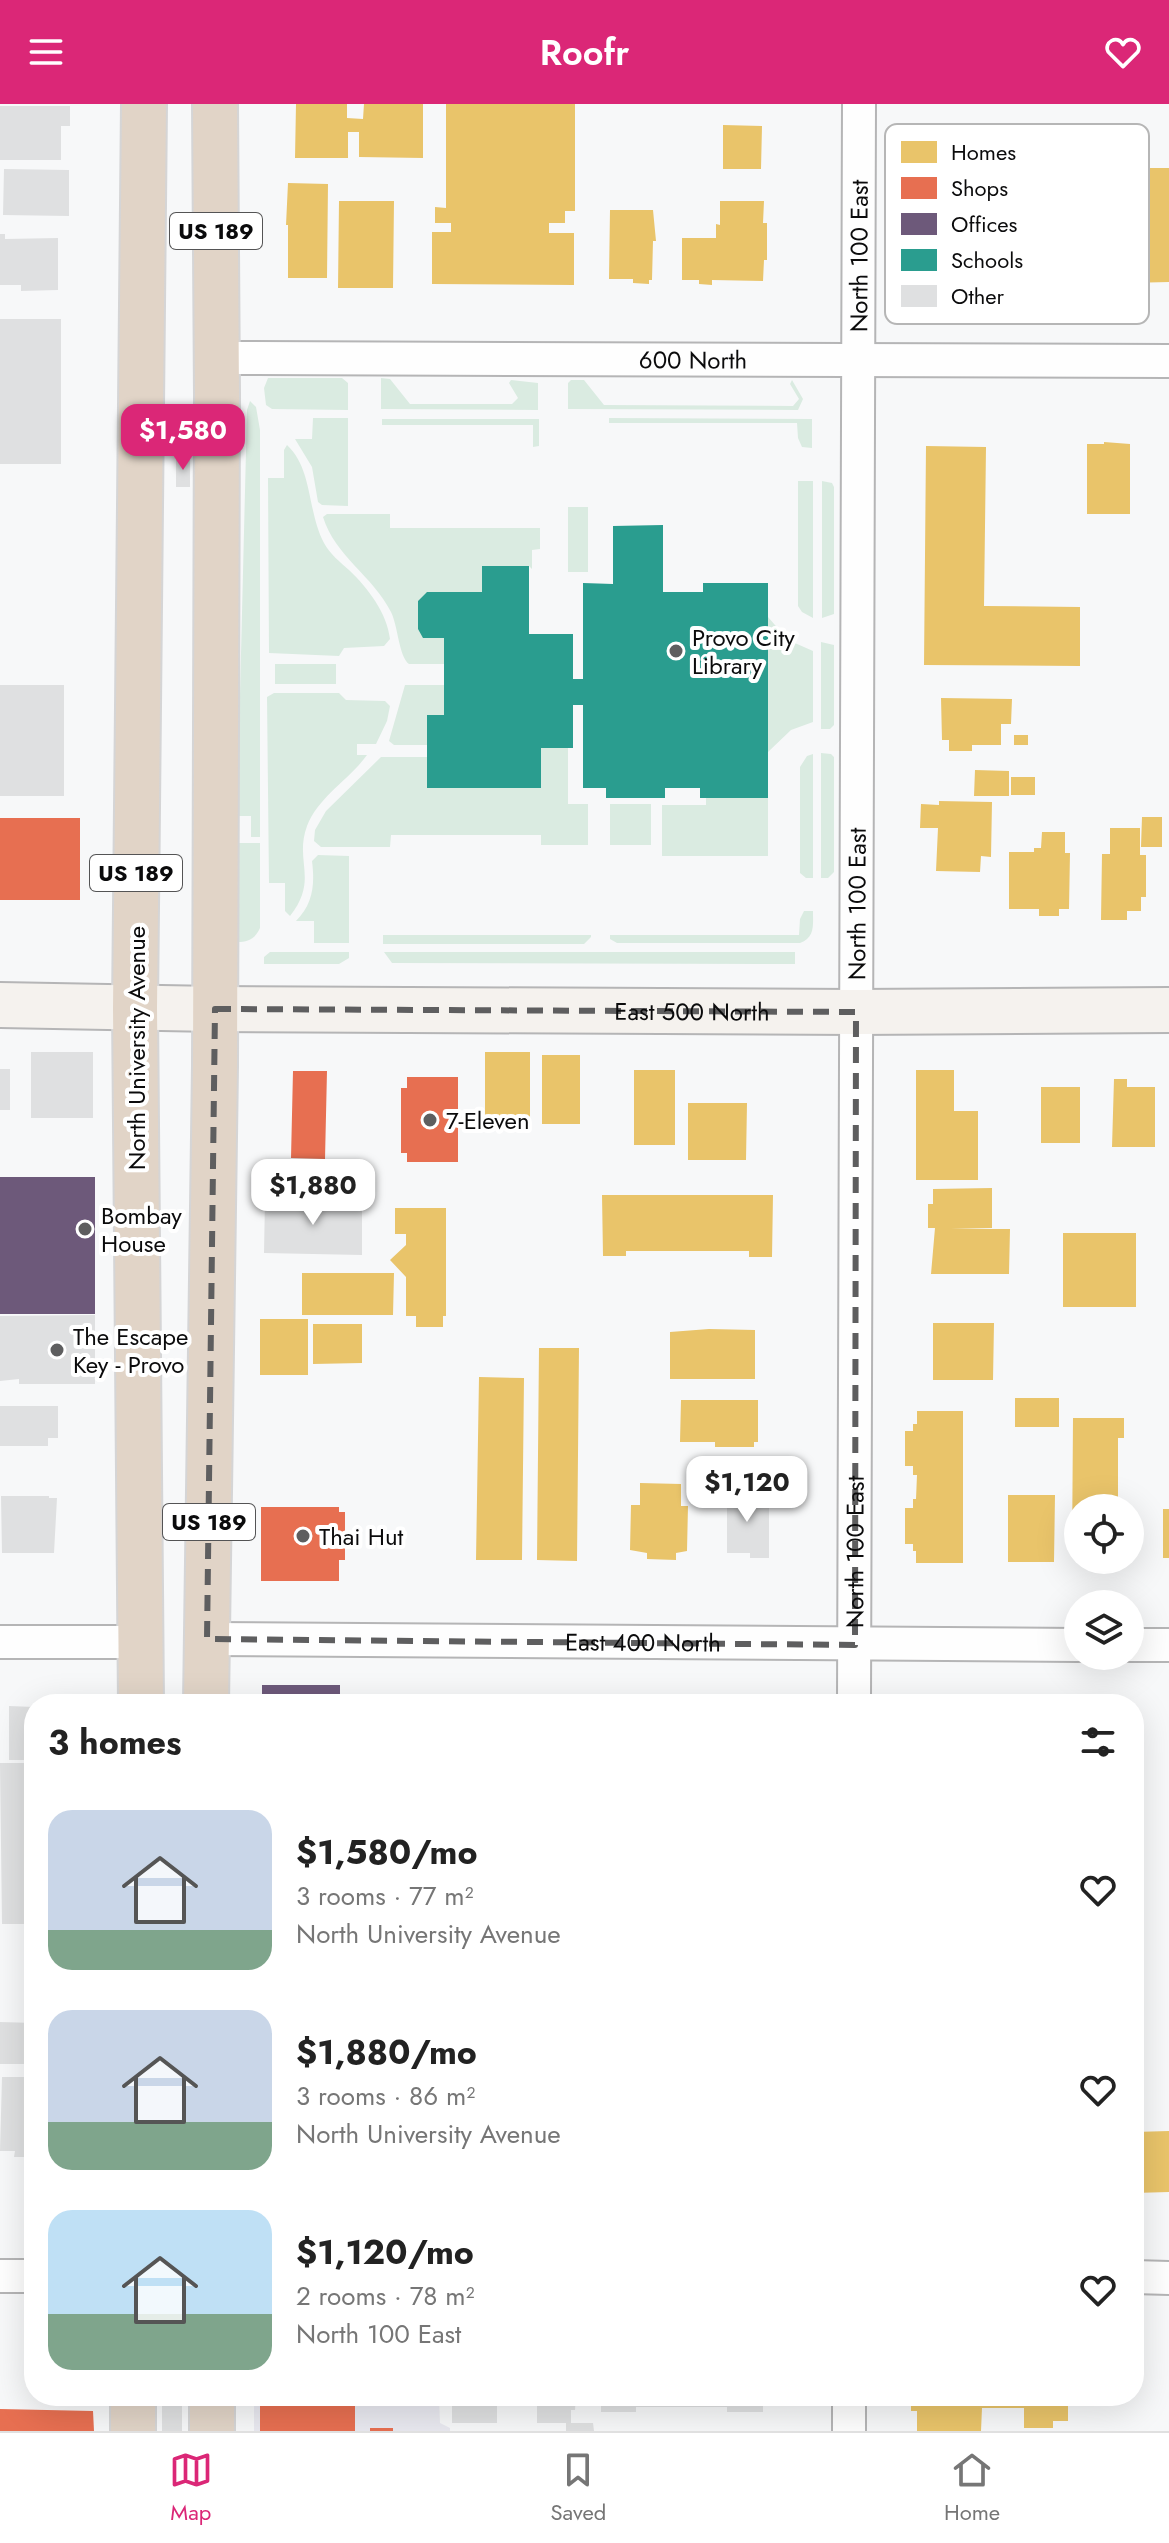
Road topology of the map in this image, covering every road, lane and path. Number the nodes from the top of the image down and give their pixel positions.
1 (144, 104) edge
2 (215, 104) edge
3 (859, 104) edge
4 (217, 358) junction
5 (858, 360) junction
6 (1169, 361) edge
7 (0, 1005) edge
8 (135, 1008) junction
9 (215, 1009) junction
10 (1169, 1010) edge
11 (856, 1012) junction
12 (207, 1639) junction
13 (0, 1642) edge
14 (141, 1642) junction
15 (855, 1645) junction
16 (1064, 1645) edge
17 (1144, 1645) edge
18 (1169, 1645) edge
19 (141, 1694) edge
20 (206, 1694) edge
21 (854, 1694) edge
22 (0, 2276) edge
23 (24, 2276) edge
24 (1144, 2277) edge
25 (1169, 2278) edge
26 (133, 2406) edge
27 (212, 2406) edge
28 (849, 2406) edge
29 (133, 2431) edge
30 (212, 2431) edge
31 (849, 2431) edge

1 - 8 highway, North University Avenue / US 189
2 - 4 highway, US 189
3 - 5 street, North 100 East
4 - 5 street, 600 North
4 - 9 highway, US 189
5 - 6 street, 600 North
5 - 11 street, North 100 East
7 - 8 street, East 500 North
8 - 9 street, East 500 North
8 - 14 highway, North University Avenue / US 189
9 - 11 street, East 500 North
9 - 12 highway, US 189
10 - 11 street, East 500 North
11 - 15 street, North 100 East
12 - 15 street, East 400 North
12 - 20 highway, US 189
13 - 14 street
14 - 19 highway, North University Avenue / US 189
15 - 16 street, East 400 North
15 - 21 street, North 100 East
17 - 18 street
22 - 23 street
24 - 25 street
26 - 29 highway
27 - 30 highway
28 - 31 street

